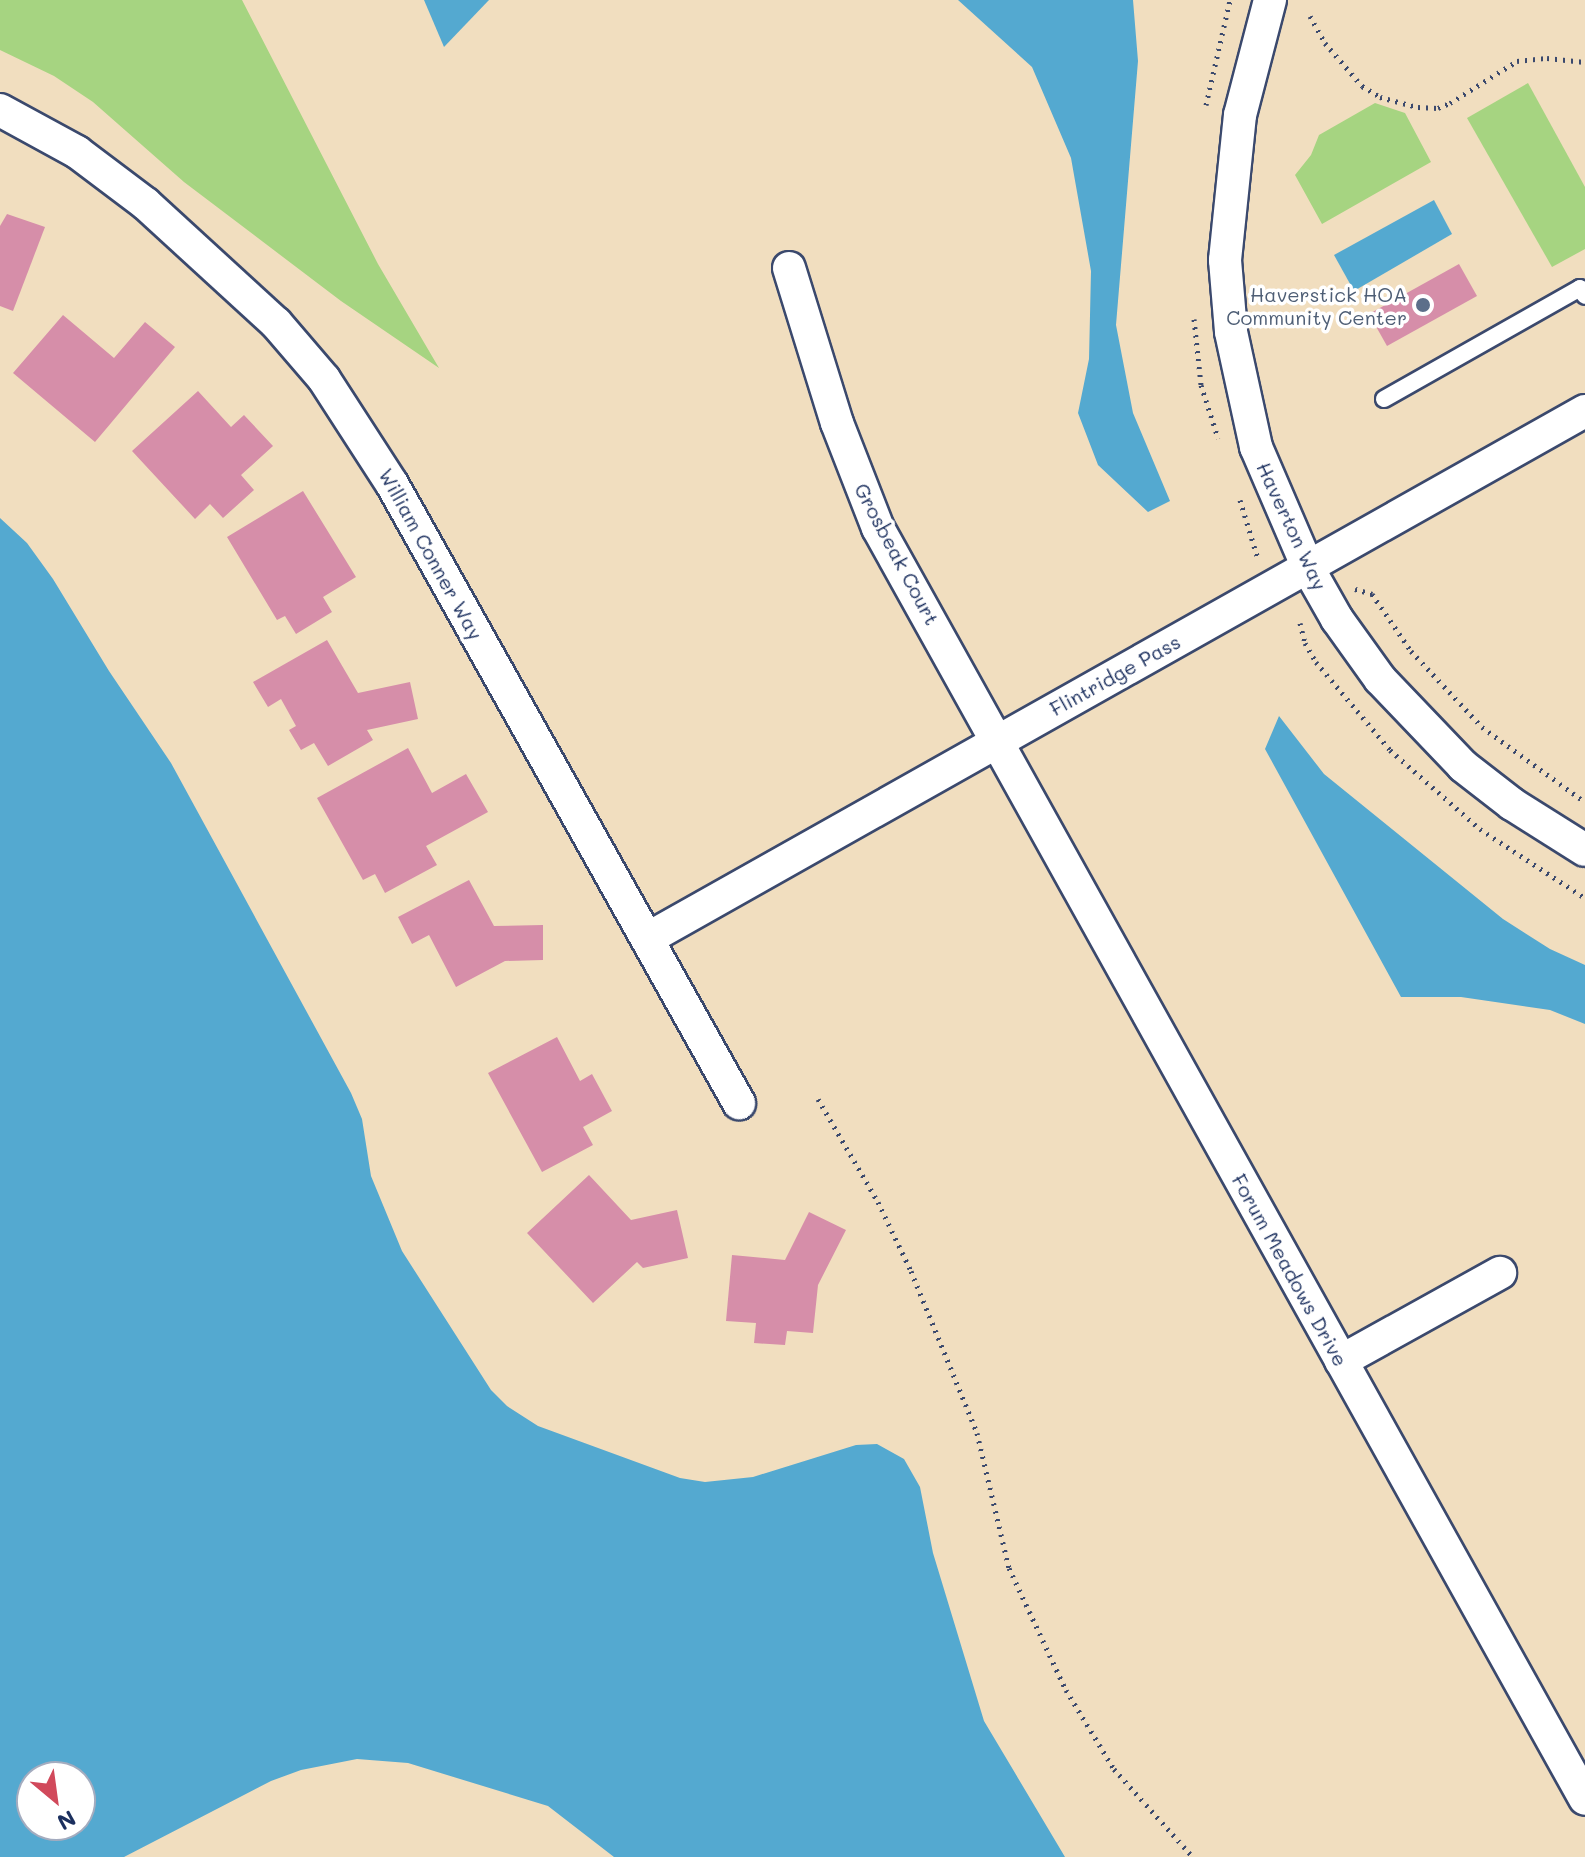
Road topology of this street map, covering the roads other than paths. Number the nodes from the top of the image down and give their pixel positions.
1 (1270, 0) edge
2 (0, 110) edge
3 (789, 268) dead end
4 (1583, 290) edge
5 (1384, 399) dead end
6 (1585, 411) edge
7 (1308, 568) junction
8 (997, 740) junction
9 (1585, 850) edge
10 (647, 939) junction
11 (739, 1103) dead end
12 (1500, 1273) dead end
13 (1341, 1361) junction
14 (1581, 1784) edge

1 - 7 street, Haverton Way
2 - 10 street, William Conner Way
3 - 8 street, Grosbeak Court
4 - 5 lane
6 - 7 street, Flintridge Pass
7 - 8 street, Flintridge Pass
7 - 9 street, Haverton Way
8 - 10 street, Flintridge Pass
8 - 13 street, Forum Meadows Drive
10 - 11 street, William Conner Way
12 - 13 street
13 - 14 street, Forum Meadows Drive

